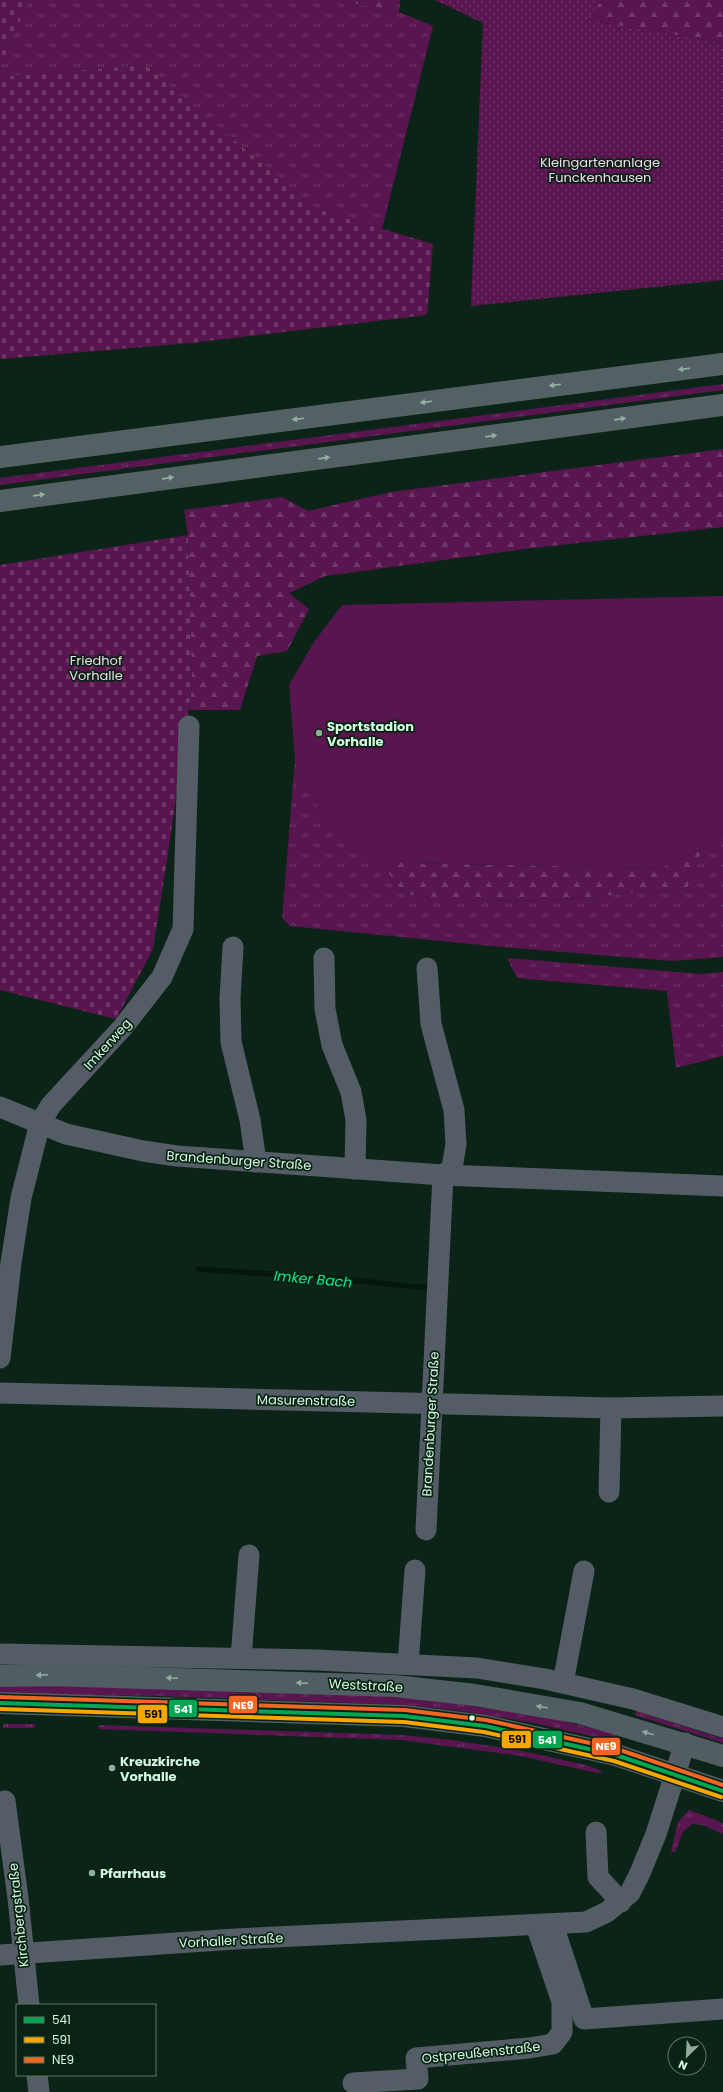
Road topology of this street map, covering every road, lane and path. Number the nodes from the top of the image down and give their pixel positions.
1 (723, 364) edge
2 (723, 405) edge
3 (0, 457) edge
4 (0, 501) edge
5 (189, 726) dead end
6 (233, 947) dead end
7 (324, 958) dead end
8 (427, 968) dead end
9 (0, 1107) edge
10 (40, 1123) junction
11 (256, 1162) junction
12 (355, 1169) junction
13 (443, 1175) junction
14 (723, 1186) edge
15 (0, 1358) edge
16 (0, 1392) edge
17 (431, 1403) junction
18 (723, 1406) edge
19 (611, 1408) junction
20 (609, 1492) dead end
21 (426, 1530) dead end
22 (249, 1555) dead end
23 (415, 1570) dead end
24 (584, 1571) dead end
25 (0, 1654) edge
26 (241, 1658) junction
27 (408, 1664) junction
28 (0, 1676) edge
29 (563, 1684) junction
30 (0, 1703) edge
31 (721, 1721) edge
32 (685, 1743) junction
33 (723, 1756) edge
34 (675, 1775) junction
35 (723, 1791) edge
36 (5, 1801) dead end
37 (596, 1832) dead end
38 (621, 1902) junction
39 (545, 1926) junction
40 (22, 1954) junction
41 (0, 1955) edge
42 (28, 2004) edge
43 (723, 2009) edge
44 (37, 2076) edge
45 (353, 2083) dead end
46 (39, 2092) edge

1 -> 3 highway
4 -> 2 highway
5 - 10 street, Imkerweg
6 - 11 street
7 - 12 street
8 - 13 street
9 - 10 street, Brandenburger Straße
10 - 11 street, Brandenburger Straße
10 - 15 street, Imkerweg
11 - 12 street, Brandenburger Straße
12 - 13 street, Brandenburger Straße
13 - 14 street, Brandenburger Straße
13 - 17 street, Brandenburger Straße
16 - 17 street, Masurenstraße
17 - 19 street, Masurenstraße
17 - 21 street, Brandenburger Straße
18 - 19 street, Masurenstraße
19 - 20 street
22 - 26 street
23 - 27 street, Weststraße
24 - 29 street
25 - 26 street, Weststraße
26 - 27 street, Weststraße
27 - 29 street, Weststraße
32 -> 28 main road, Weststraße
29 - 31 street, Weststraße
30 - 34 main road
32 - 33 main road, Weststraße
32 - 34 street, Vorhaller Straße
34 - 35 main road
34 - 38 street, Vorhaller Straße
36 - 40 street, Kirchbergstraße
37 - 38 street
38 - 39 street, Vorhaller Straße
39 - 40 street, Vorhaller Straße
39 - 43 street
39 - 45 street, Ostpreußenstraße
40 - 41 street, Vorhaller Straße
40 - 42 street, Kirchbergstraße
44 - 46 street

